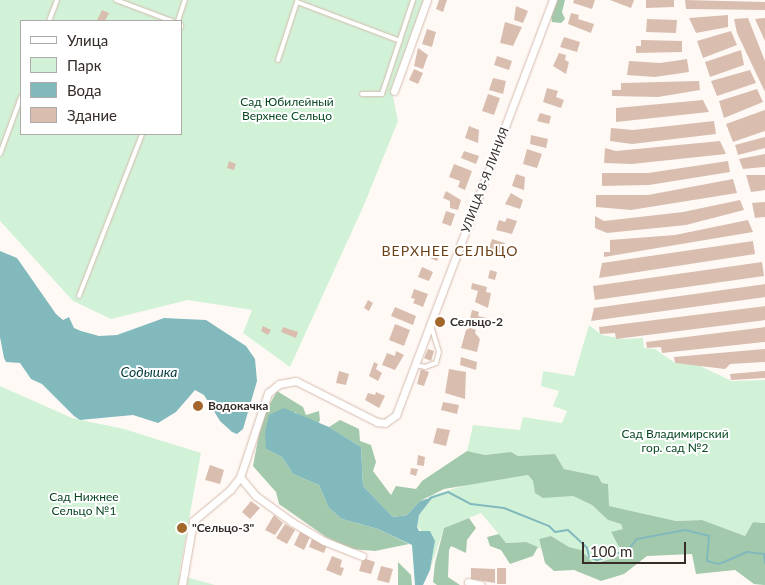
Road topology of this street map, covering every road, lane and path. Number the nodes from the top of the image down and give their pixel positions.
1 (57, 0) edge
2 (116, 0) edge
3 (185, 0) edge
4 (413, 0) edge
5 (428, 0) edge
6 (553, 0) edge
7 (49, 20) edge
8 (169, 20) edge
9 (178, 20) edge
10 (400, 41) junction
11 (278, 60) dead end
12 (394, 91) dead end
13 (362, 94) dead end
14 (20, 100) edge
15 (142, 135) edge
16 (0, 154) edge
17 (79, 296) dead end
18 (431, 323) junction
19 (415, 365) junction
20 (240, 477) junction
21 (362, 556) dead end
22 (468, 582) dead end
23 (182, 585) edge
24 (481, 585) edge

1 - 7 lane
2 - 8 lane
3 - 9 lane
4 - 10 lane
5 - 12 street
6 - 18 street, УЛИЦА 8-Я ЛИНИЯ
10 - 11 lane
10 - 13 lane
14 - 16 lane
15 - 17 lane
18 - 19 street, УЛИЦА 8-Я ЛИНИЯ
18 - 19 lane
19 - 20 street, УЛИЦА 8-Я ЛИНИЯ
20 - 21 street
20 - 23 street
22 - 24 street

